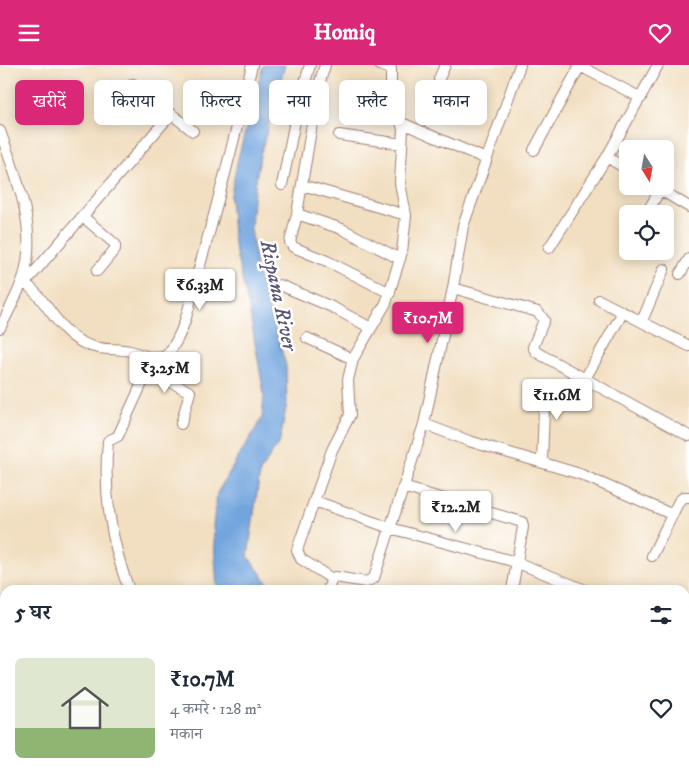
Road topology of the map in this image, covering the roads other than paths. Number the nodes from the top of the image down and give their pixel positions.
1 (252, 65) edge
2 (310, 65) edge
3 (325, 65) edge
4 (380, 65) edge
5 (445, 65) edge
6 (520, 65) edge
7 (579, 65) edge
8 (658, 65) edge
9 (439, 79) dead end
10 (390, 80) edge
11 (641, 98) junction
12 (173, 116) edge
13 (405, 124) edge
14 (161, 125) edge
15 (402, 125) edge
16 (0, 131) edge
17 (193, 131) dead end
18 (339, 135) dead end
19 (402, 144) junction
20 (534, 150) dead end
21 (607, 157) junction
22 (486, 159) junction
23 (619, 164) edge
24 (282, 185) dead end
25 (302, 185) junction
26 (669, 195) edge
27 (689, 207) edge
28 (297, 214) junction
29 (406, 215) junction
30 (82, 216) junction
31 (549, 248) dead end
32 (400, 259) junction
33 (689, 259) edge
34 (664, 269) dead end
35 (97, 271) dead end
36 (680, 274) dead end
37 (24, 282) junction
38 (280, 285) dead end
39 (453, 288) junction
40 (390, 293) junction
41 (599, 300) dead end
42 (623, 312) junction
43 (642, 321) junction
44 (0, 328) edge
45 (370, 328) junction
46 (307, 338) dead end
47 (688, 344) edge
48 (353, 359) junction
49 (152, 360) junction
50 (586, 377) junction
51 (532, 397) dead end
52 (689, 423) edge
53 (181, 424) dead end
54 (424, 424) junction
55 (686, 435) edge
56 (542, 461) junction
57 (403, 487) junction
58 (689, 497) edge
59 (315, 501) junction
60 (671, 514) junction
61 (390, 528) junction
62 (652, 556) dead end
63 (516, 562) junction
64 (332, 579) junction
65 (127, 585) edge
66 (330, 585) edge
67 (513, 585) edge
68 (573, 585) edge

1 - 49 street
2 - 24 street
3 - 25 street
4 - 10 street
5 - 9 street
6 - 22 street
7 - 11 street
7 - 20 street
8 - 11 street
11 - 21 street
12 - 17 street
13 - 22 street
14 - 30 street
15 - 19 street
16 - 37 street
18 - 19 street
19 - 29 street
21 - 23 street
21 - 31 street
22 - 39 street
25 - 28 street
25 - 29 street
26 - 27 street
28 - 32 street
28 - 40 street
29 - 32 street
30 - 35 street
30 - 37 street
32 - 40 street
33 - 36 street
34 - 43 street
37 - 44 street
37 - 49 street
38 - 45 street
39 - 50 street
39 - 54 street
40 - 45 street
41 - 42 street
42 - 43 street
42 - 50 street
43 - 47 street
45 - 48 street
46 - 48 street
48 - 59 street
49 - 53 street
49 - 65 street
50 - 55 street
51 - 56 street
52 - 55 street
54 - 56 street
54 - 57 street
56 - 60 street
57 - 61 street
57 - 63 street
58 - 60 street
59 - 61 street
59 - 64 street
60 - 62 street
61 - 63 street
61 - 64 street
63 - 67 street
63 - 68 street
64 - 66 street

